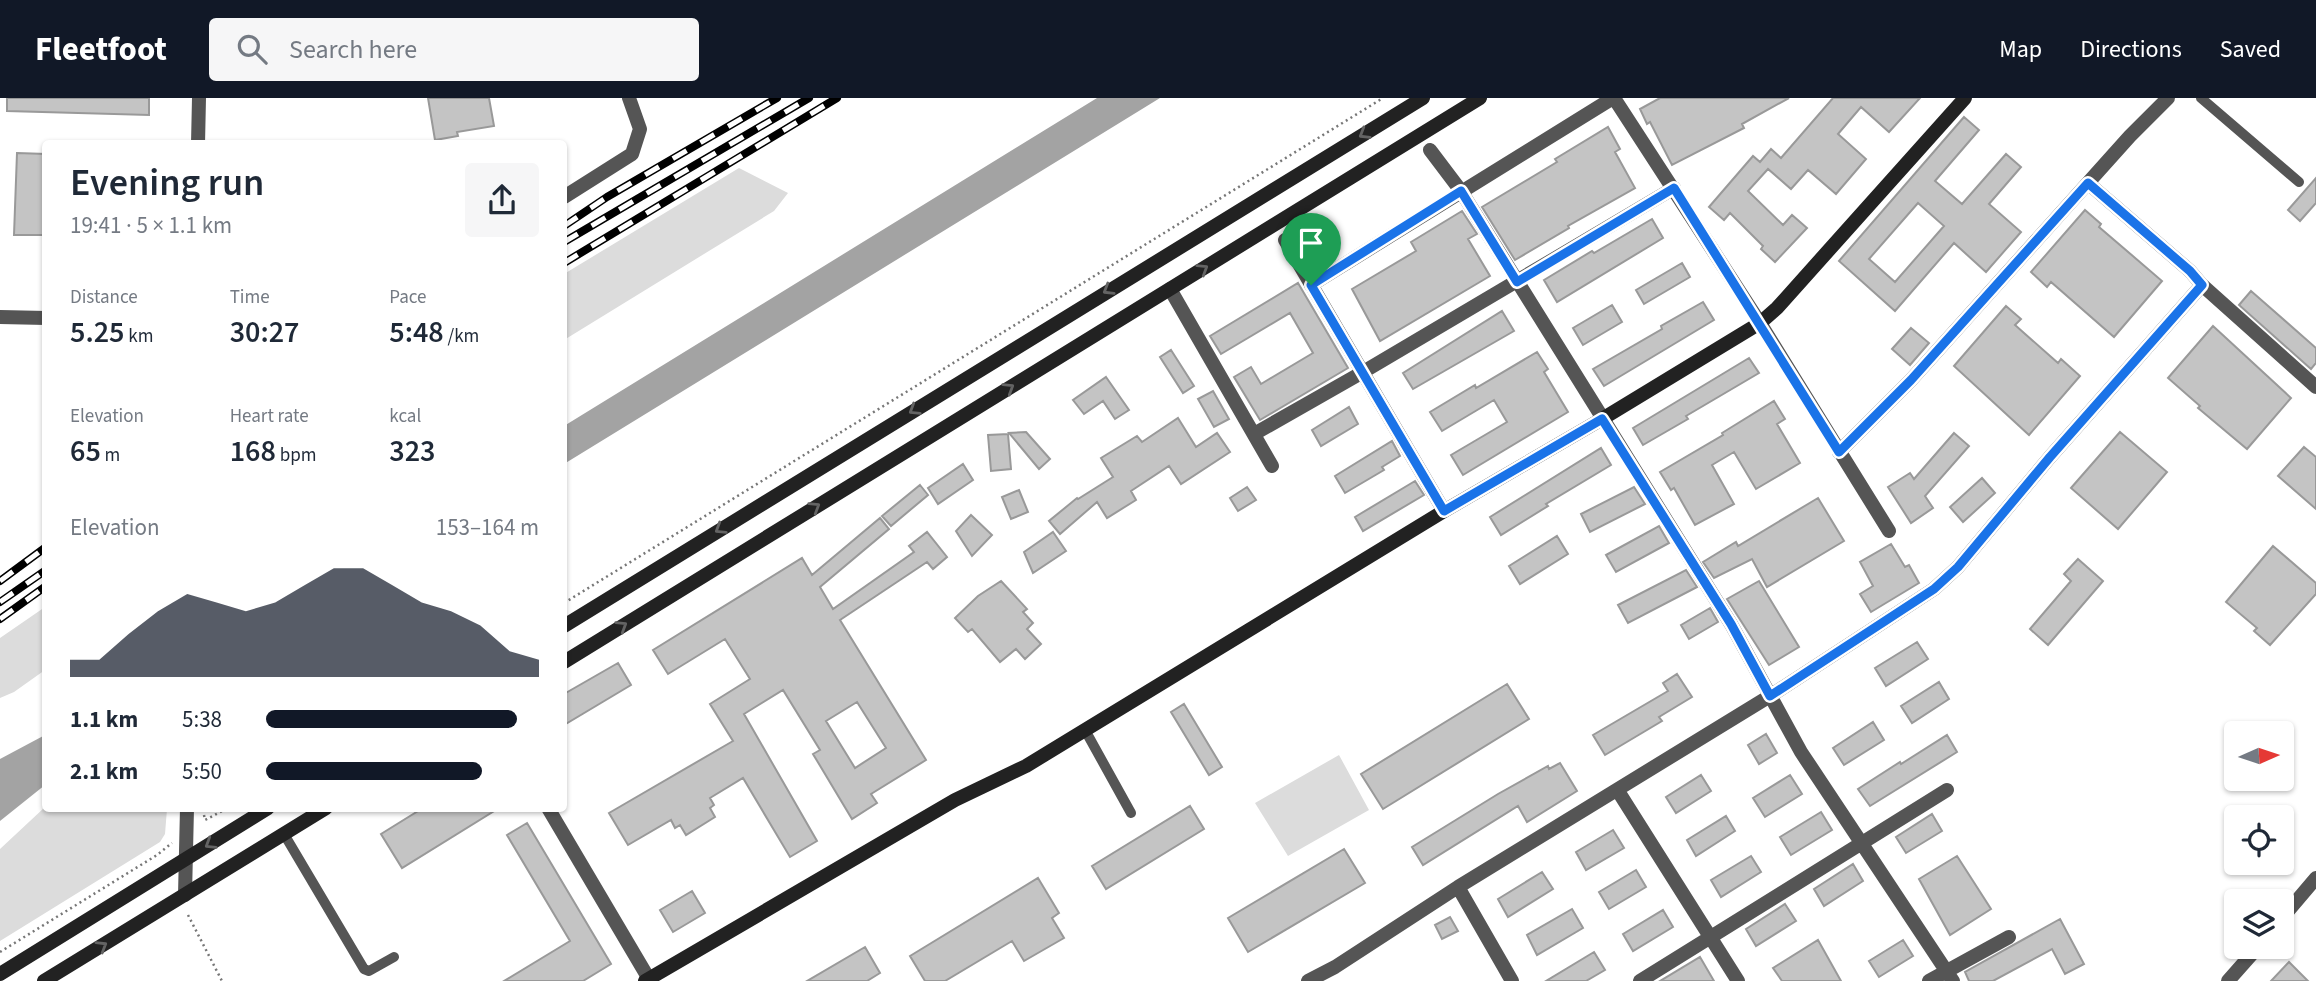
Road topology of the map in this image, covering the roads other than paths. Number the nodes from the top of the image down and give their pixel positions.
1 (199, 98) edge
2 (629, 98) edge
3 (1423, 98) edge
4 (1480, 98) edge
5 (1614, 98) edge
6 (1965, 98) edge
7 (2168, 98) edge
8 (2201, 98) edge
9 (198, 140) edge
10 (1430, 150) dead end
11 (2300, 182) dead end
12 (2088, 183) junction
13 (1674, 188) junction
14 (1461, 191) junction
15 (567, 195) edge
16 (1285, 240) dead end
17 (1517, 282) junction
18 (1311, 285) junction
19 (2202, 285) junction
20 (1170, 289) junction
21 (0, 317) edge
22 (42, 318) edge
23 (1760, 323) junction
24 (1363, 372) junction
25 (2316, 387) edge
26 (1602, 419) junction
27 (1254, 434) junction
28 (1839, 452) junction
29 (1272, 466) dead end
30 (1444, 511) junction
31 (1889, 531) dead end
32 (567, 624) edge
33 (567, 660) edge
34 (1770, 696) junction
35 (1085, 730) junction
36 (1947, 790) dead end
37 (1618, 791) junction
38 (187, 812) edge
39 (262, 812) edge
40 (320, 812) edge
41 (550, 812) edge
42 (1131, 813) dead end
43 (284, 834) junction
44 (1862, 843) junction
45 (186, 859) junction
46 (2316, 878) edge
47 (1458, 887) junction
48 (185, 895) junction
49 (2294, 905) edge
50 (2009, 936) dead end
51 (1710, 937) junction
52 (394, 957) dead end
53 (2247, 959) edge
54 (0, 974) edge
55 (1950, 976) edge
56 (647, 980) edge
57 (44, 981) edge
58 (1308, 981) edge
59 (1512, 981) edge
60 (1640, 981) edge
61 (1738, 981) edge
62 (1929, 981) edge
63 (2228, 981) edge

1 - 9 street
2 - 15 street
3 -> 32 street
20 -> 4 street
5 - 13 street
5 - 14 street
6 - 23 street
7 - 12 street
8 - 11 lane
10 - 14 street
12 - 19 street
12 - 28 street
13 - 17 street
13 - 23 street
14 - 17 street
14 - 18 street
16 - 18 street
17 - 24 street
17 - 26 street
18 - 24 street
19 - 25 street
19 - 34 street
20 - 27 street
33 -> 20 street
21 - 22 street
23 - 26 street
23 - 28 street
24 - 27 street
24 - 30 street
26 - 30 street
26 - 34 street
27 - 29 street
28 - 31 street
30 - 35 street
34 - 37 street
34 - 44 street
35 - 42 lane
35 - 56 street
36 - 44 street
37 - 47 street
37 - 51 street
38 - 45 street
39 -> 45 street
40 - 43 street
41 - 56 street
43 - 48 street
43 - 52 lane
44 - 51 street
44 - 55 street
45 - 48 street
45 - 54 street
46 - 49 street
47 - 58 street
47 - 59 street
57 -> 48 street
50 - 55 street
51 - 60 street
51 - 61 street
53 - 63 street
55 - 62 street

